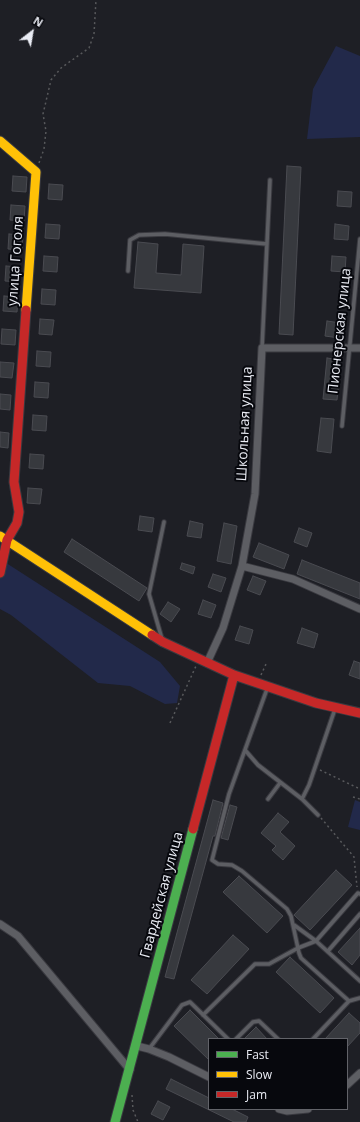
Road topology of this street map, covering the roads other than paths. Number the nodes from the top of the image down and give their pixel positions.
1 (0, 141) edge
2 (270, 180) dead end
3 (360, 239) edge
4 (267, 244) junction
5 (128, 271) dead end
6 (262, 348) junction
7 (350, 348) junction
8 (360, 348) edge
9 (342, 426) dead end
10 (164, 522) dead end
11 (3, 538) edge
12 (242, 566) junction
13 (0, 573) edge
14 (360, 609) edge
15 (163, 642) junction
16 (203, 661) junction
17 (234, 675) junction
18 (268, 687) junction
19 (336, 708) junction
20 (360, 713) edge
21 (245, 750) junction
22 (280, 783) junction
23 (268, 799) dead end
24 (302, 799) junction
25 (318, 815) road end
26 (359, 893) edge
27 (360, 914) edge
28 (0, 924) edge
29 (293, 925) junction
30 (316, 941) junction
31 (298, 948) junction
32 (328, 952) junction
33 (360, 981) edge
34 (360, 998) edge
35 (349, 1001) junction
36 (203, 1015) junction
37 (227, 1038) edge
38 (237, 1038) edge
39 (277, 1038) edge
40 (314, 1038) edge
41 (137, 1046) junction
42 (149, 1049) junction
43 (130, 1070) junction
44 (360, 1073) edge
45 (208, 1077) edge
46 (348, 1084) edge
47 (283, 1110) edge
48 (298, 1110) edge
49 (115, 1122) edge

1 - 11 street, улица Гоголя
2 - 4 lane, Школьная улица
3 - 7 lane, Пионерская улица
4 - 5 lane
4 - 6 lane, Школьная улица
6 - 7 street
6 - 12 street, Школьная улица
7 - 8 street
7 - 9 lane, Пионерская улица
10 - 15 lane
11 - 13 street, улица Гоголя
11 - 15 street
12 - 14 street
12 - 16 street, Школьная улица
15 - 16 street
16 - 17 street
17 - 18 street
17 - 41 street, Гвардейская улица
18 - 19 street
18 - 21 lane
19 - 20 street
19 - 24 lane
21 - 22 lane
21 - 29 lane
22 - 23 lane
22 - 24 lane
24 - 25 lane
26 - 30 lane
27 - 32 lane
28 - 43 street
29 - 30 lane
29 - 31 lane
30 - 31 lane
30 - 32 lane
31 - 35 lane
31 - 36 lane
32 - 33 lane
34 - 35 lane
35 - 40 lane
36 - 37 lane
36 - 42 lane
38 - 39 lane
41 - 42 street
41 - 43 street, Гвардейская улица
42 - 45 street
43 - 49 street, Гвардейская улица
44 - 46 street
47 - 48 street

